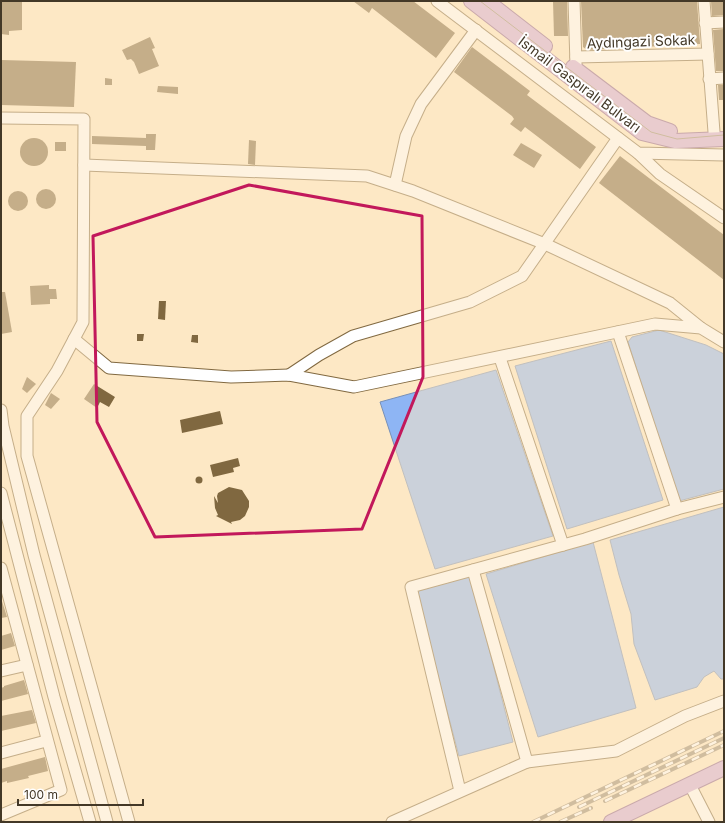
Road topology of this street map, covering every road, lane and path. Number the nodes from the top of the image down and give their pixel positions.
1 (437, 1) edge
2 (471, 1) edge
3 (487, 1) edge
4 (574, 1) edge
5 (704, 1) edge
6 (724, 22) edge
7 (705, 23) junction
8 (476, 30) junction
9 (708, 54) junction
10 (576, 63) junction
11 (724, 78) edge
12 (709, 79) junction
13 (1, 118) edge
14 (721, 134) edge
15 (618, 138) junction
16 (638, 153) junction
17 (724, 155) edge
18 (84, 165) junction
19 (395, 185) junction
20 (724, 218) edge
21 (545, 244) junction
22 (701, 328) junction
23 (618, 332) junction
24 (74, 339) junction
25 (724, 342) edge
26 (500, 358) junction
27 (289, 375) junction
28 (1, 410) edge
29 (1, 493) edge
30 (724, 497) edge
31 (677, 509) junction
32 (563, 545) junction
33 (1, 568) edge
34 (473, 570) junction
35 (3, 588) edge
36 (27, 665) junction
37 (1, 671) edge
38 (724, 701) edge
39 (46, 741) junction
40 (1, 753) edge
41 (527, 762) junction
42 (724, 768) edge
43 (690, 786) junction
44 (460, 791) junction
45 (1, 815) edge
46 (619, 820) edge
47 (90, 822) edge
48 (107, 822) edge
49 (129, 822) edge
50 (392, 822) edge
51 (709, 822) edge

1 - 8 street
2 - 14 main road, İsmail Gaspıralı Bulvarı
3 - 10 main road
4 - 10 street
5 - 7 street
6 - 7 street
7 - 9 street
8 - 15 street
8 - 19 street
9 - 10 street, Aydıngazi Sokak
9 - 12 street
10 - 14 main road
11 - 12 street
12 - 14 street
13 - 18 street
15 - 16 street
15 - 21 street
16 - 17 street
16 - 20 street
18 - 19 street
18 - 24 street
19 - 21 street
21 - 22 street
21 - 27 street
22 - 23 street
22 - 25 street
23 - 26 street
23 - 31 street
24 - 27 street
24 - 49 street
26 - 27 street
26 - 32 street
28 - 48 street
29 - 47 street
30 - 31 street
31 - 32 street
32 - 34 street
33 - 35 street
34 - 41 street
34 - 44 street
35 - 36 street
36 - 37 street
36 - 39 street
38 - 41 street
39 - 40 street
39 - 45 street
41 - 44 street
42 - 43 main road
43 - 46 main road
43 - 51 street
44 - 50 street

